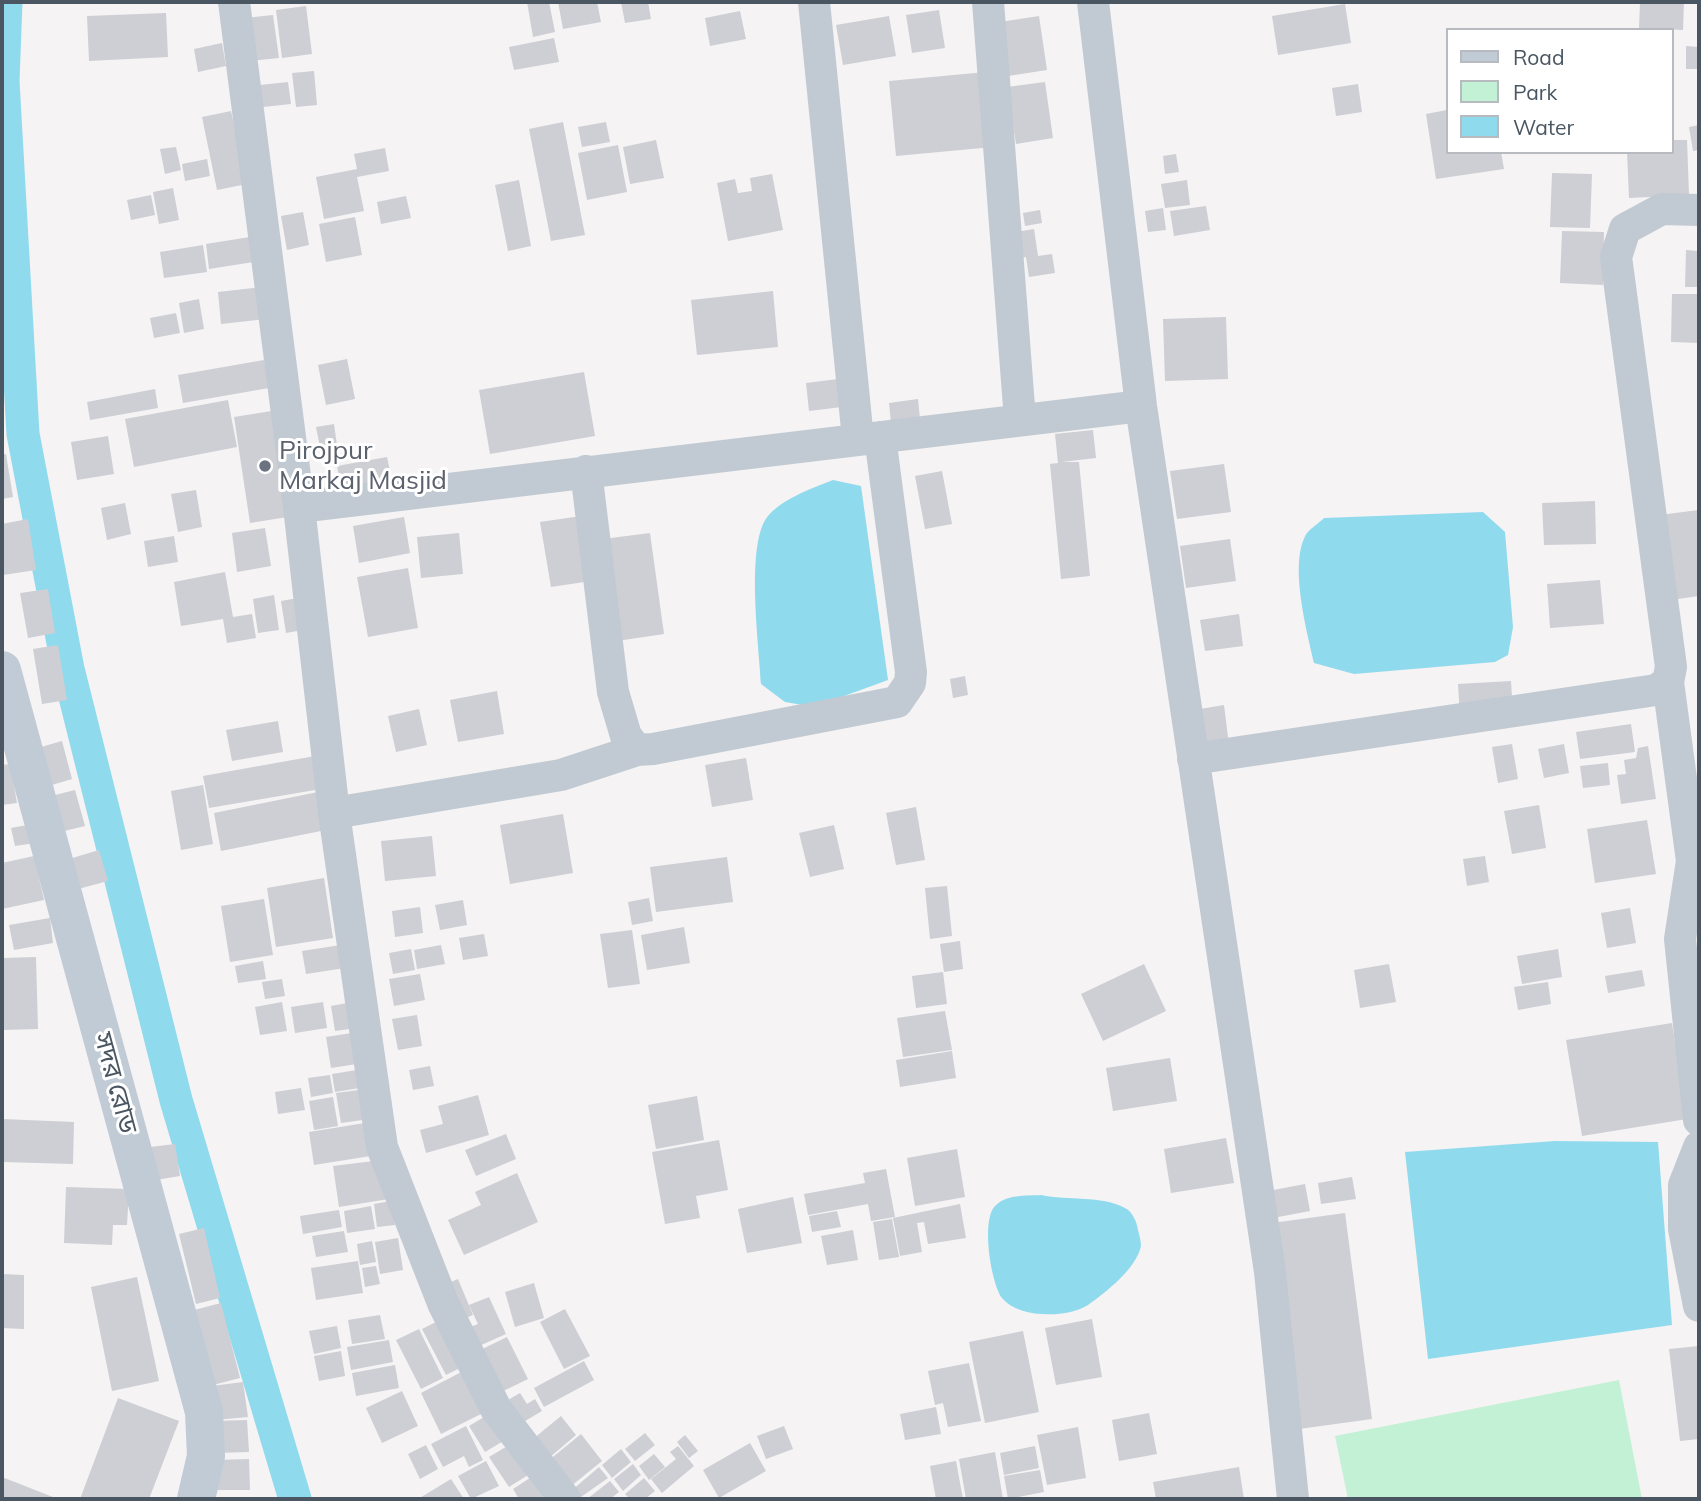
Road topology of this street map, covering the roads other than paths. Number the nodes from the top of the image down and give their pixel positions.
1 (234, 2) edge
2 (814, 2) edge
3 (988, 2) edge
4 (1093, 2) edge
5 (1699, 210) edge
6 (1141, 406) junction
7 (1020, 420) junction
8 (869, 438) junction
9 (586, 471) junction
10 (299, 507) junction
11 (2, 670) edge
12 (1668, 682) junction
13 (637, 750) junction
14 (1193, 758) junction
15 (334, 813) junction
16 (1699, 1119) edge
17 (1699, 1147) edge
18 (1699, 1306) edge
19 (196, 1499) edge
20 (565, 1499) edge
21 (1293, 1499) edge

1 - 10 street
2 - 8 street
3 - 7 street
4 - 6 street
5 - 12 street
6 - 7 street
6 - 14 street
7 - 8 street
8 - 9 street
8 - 13 street
9 - 10 street
9 - 13 street
10 - 15 street
11 - 19 street, সদর রোড
12 - 14 street
12 - 16 street
13 - 15 street
14 - 21 street
15 - 20 street
17 - 18 street

